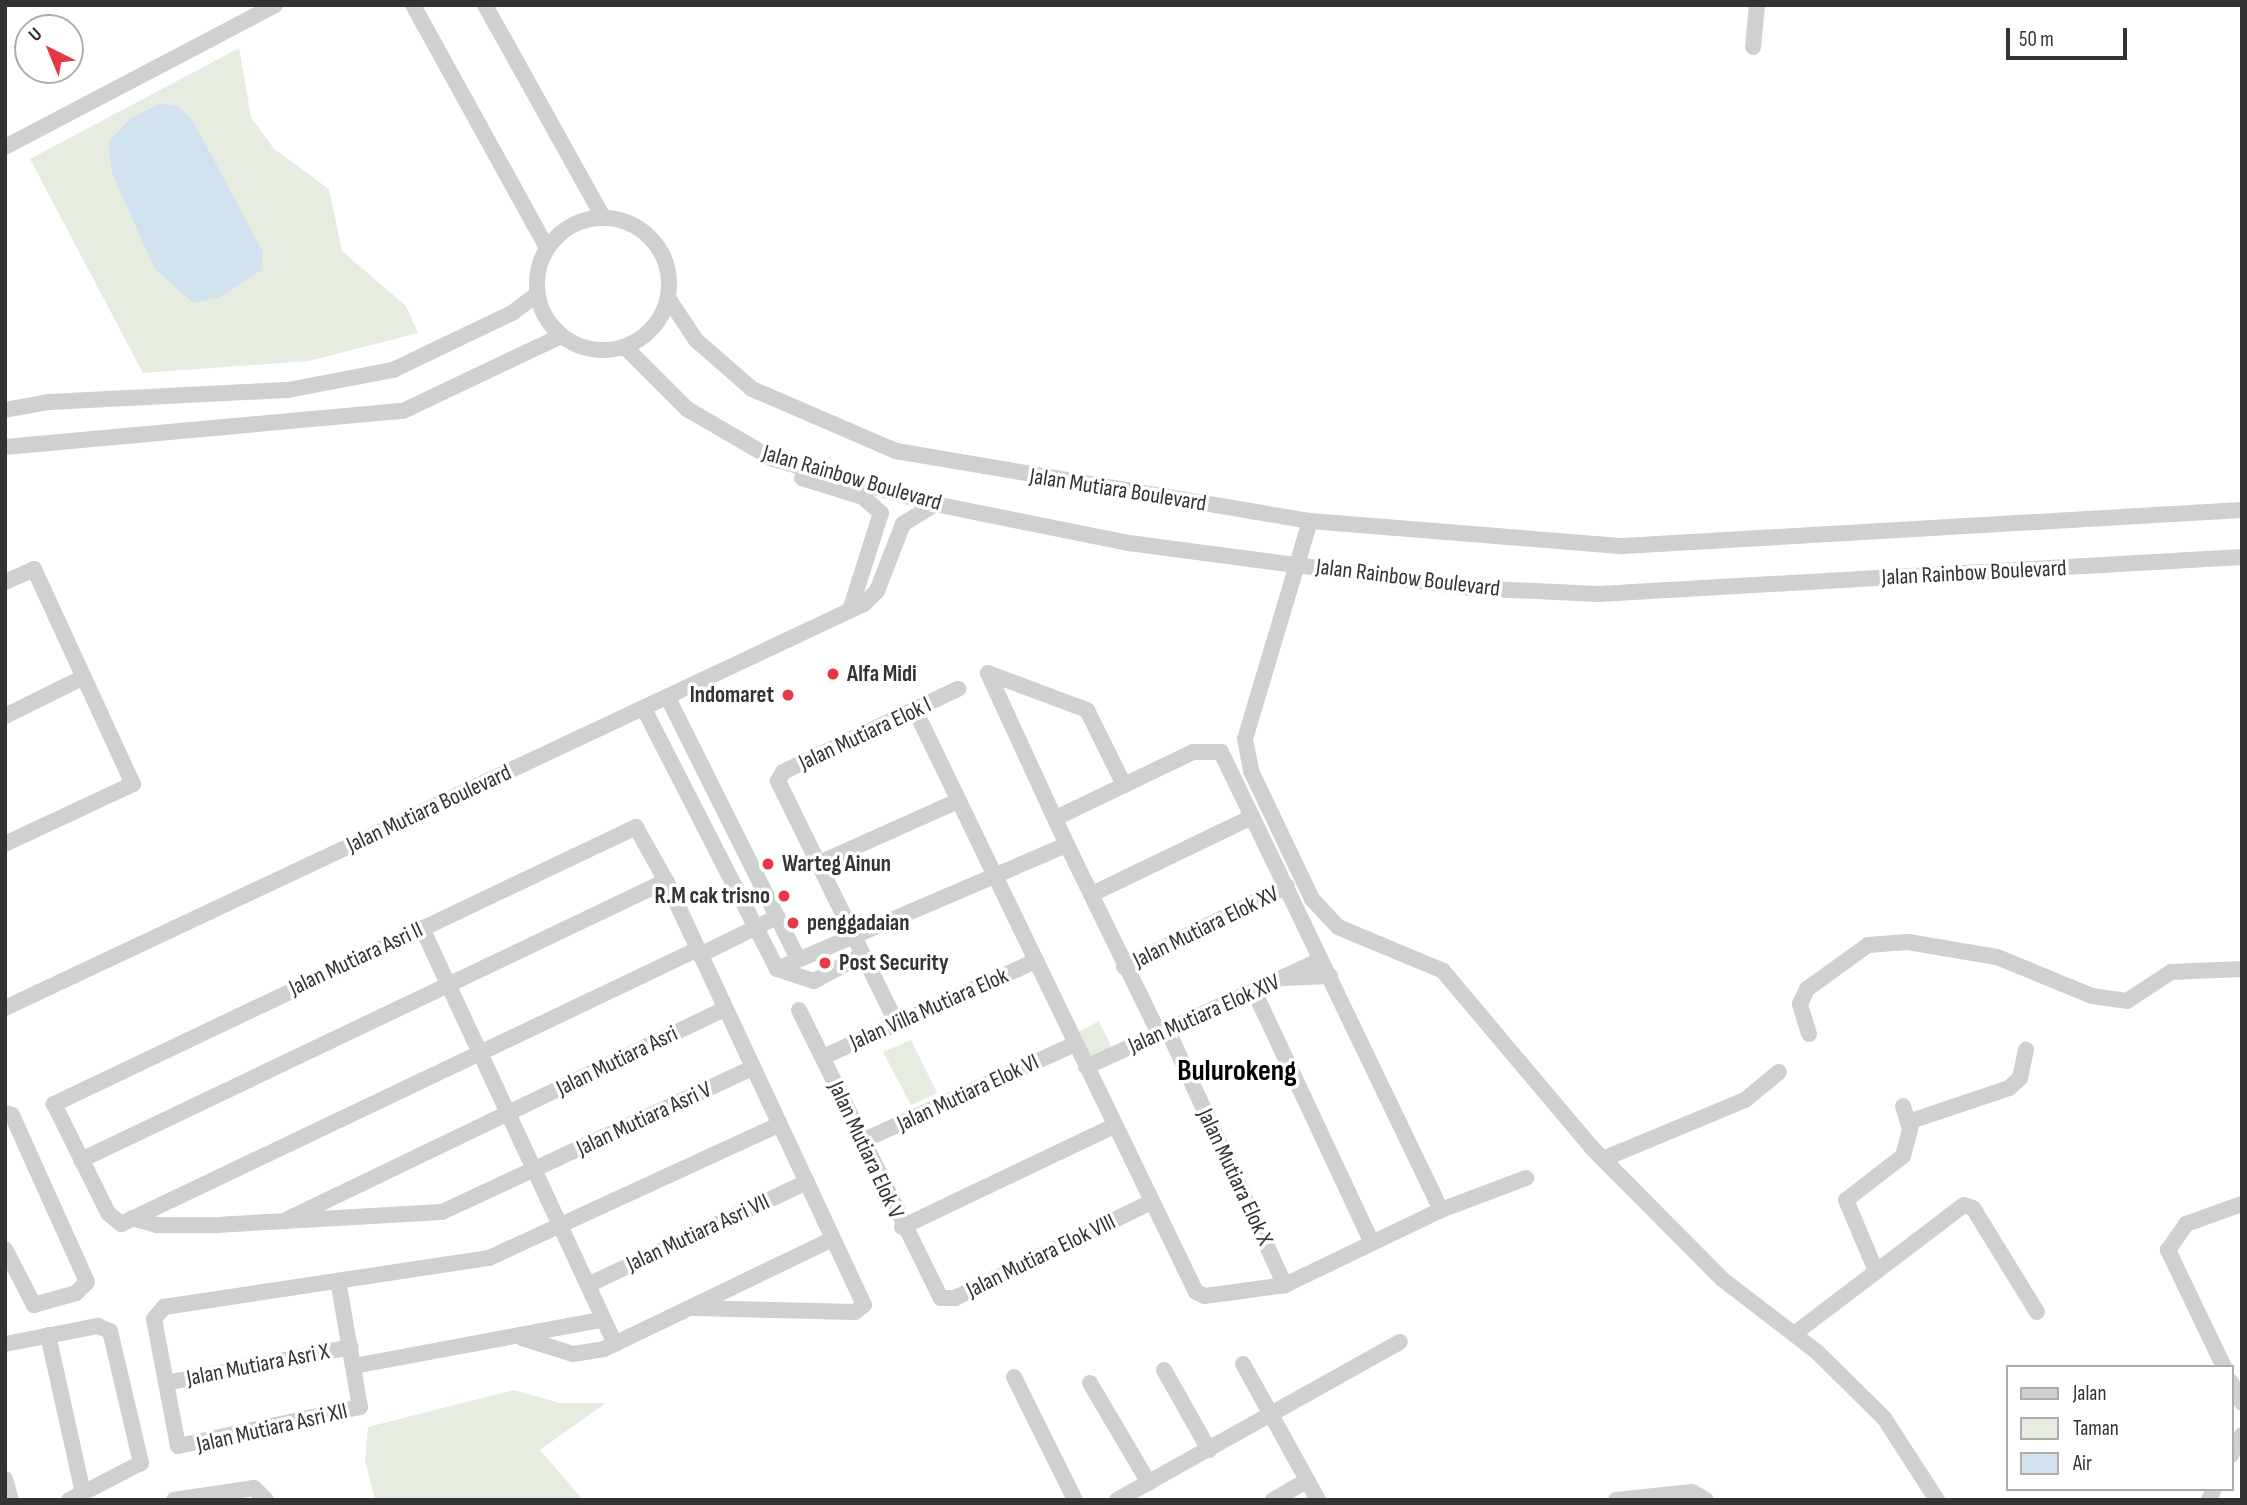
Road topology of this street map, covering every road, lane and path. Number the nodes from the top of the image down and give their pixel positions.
1 (275, 5) edge
2 (413, 5) edge
3 (485, 5) edge
4 (1757, 5) edge
5 (1753, 47) dead end
6 (5, 147) edge
7 (603, 217) junction
8 (547, 248) junction
9 (537, 294) junction
10 (668, 298) junction
11 (561, 336) junction
12 (625, 347) junction
13 (5, 410) edge
14 (5, 447) edge
15 (773, 459) junction
16 (935, 504) junction
17 (2242, 510) edge
18 (1310, 521) junction
19 (1623, 546) joint
20 (2242, 557) edge
21 (1300, 565) junction
22 (5, 582) edge
23 (851, 607) junction
24 (84, 677) junction
25 (958, 690) dead end
26 (668, 698) junction
27 (644, 709) junction
28 (915, 710) junction
29 (5, 716) edge
30 (708, 779) junction
31 (1124, 785) junction
32 (687, 792) junction
33 (958, 801) junction
34 (1252, 817) junction
35 (1056, 818) junction
36 (738, 839) junction
37 (5, 844) edge
38 (1068, 845) junction
39 (717, 851) junction
40 (817, 864) junction
41 (666, 881) junction
42 (996, 881) junction
43 (1287, 886) junction
44 (1093, 894) junction
45 (777, 917) junction
46 (422, 928) junction
47 (756, 928) junction
48 (852, 934) junction
49 (699, 952) junction
50 (862, 955) junction
51 (797, 957) junction
52 (1321, 960) junction
53 (1035, 961) junction
54 (1124, 967) junction
55 (777, 969) junction
56 (2242, 969) edge
57 (1330, 976) junction
58 (1282, 978) junction
59 (451, 985) junction
60 (1254, 991) junction
61 (5, 1008) edge
62 (724, 1009) junction
63 (799, 1010) dead end
64 (897, 1024) junction
65 (1164, 1032) junction
66 (1809, 1034) dead end
67 (1073, 1045) junction
68 (480, 1049) junction
69 (2026, 1050) dead end
70 (823, 1057) junction
71 (1086, 1067) junction
72 (752, 1068) junction
73 (1779, 1072) dead end
74 (5, 1113) edge
75 (510, 1113) junction
76 (778, 1125) junction
77 (1112, 1127) junction
78 (862, 1141) junction
79 (1603, 1159) junction
80 (81, 1160) junction
81 (536, 1169) junction
82 (1526, 1178) dead end
83 (807, 1182) junction
84 (1149, 1203) junction
85 (2242, 1203) edge
86 (1441, 1210) junction
87 (132, 1218) junction
88 (282, 1222) junction
89 (562, 1227) junction
90 (902, 1227) junction
91 (833, 1238) junction
92 (1372, 1243) junction
93 (5, 1250) edge
94 (1876, 1271) junction
95 (590, 1284) junction
96 (1285, 1285) junction
97 (339, 1286) junction
98 (934, 1290) joint
99 (694, 1308) junction
100 (2037, 1312) dead end
101 (604, 1319) junction
102 (1794, 1334) junction
103 (48, 1335) junction
104 (522, 1338) junction
105 (1400, 1342) dead end
106 (5, 1344) edge
107 (615, 1345) junction
108 (351, 1347) junction
109 (1243, 1364) dead end
110 (2223, 1365) edge
111 (354, 1366) junction
112 (1164, 1370) dead end
113 (1014, 1377) dead end
114 (166, 1383) junction
115 (1090, 1383) dead end
116 (2233, 1386) edge
117 (2242, 1403) edge
118 (1271, 1413) junction
119 (2242, 1435) edge
120 (1209, 1450) junction
121 (2233, 1451) edge
122 (5, 1479) edge
123 (1308, 1480) junction
124 (1149, 1483) junction
125 (76, 1496) edge
126 (11, 1500) edge
127 (174, 1500) edge
128 (267, 1500) edge
129 (1075, 1500) edge
130 (1117, 1500) edge
131 (1273, 1500) edge
132 (1318, 1500) edge
133 (1616, 1500) edge
134 (1706, 1500) edge
135 (1937, 1500) edge

1 - 6 street
2 - 8 street
3 - 7 street
4 - 5 street
7 - 8 street
7 - 10 street
8 - 9 street
9 - 11 street
9 - 13 street
10 - 12 street
10 - 18 street, Jalan Mutiara Boulevard
11 - 12 street
11 - 14 street
12 - 15 street, Jalan Rainbow Boulevard
15 - 16 street, Jalan Rainbow Boulevard
15 - 23 street
16 - 21 street, Jalan Rainbow Boulevard
16 - 23 street, Jalan Mutiara Boulevard
17 - 19 street, Jalan Rainbow Boulevard
18 - 19 street, Jalan Mutiara Boulevard
18 - 21 street
20 - 21 street, Jalan Rainbow Boulevard
21 - 79 street
22 - 24 street
23 - 26 street, Jalan Mutiara Boulevard
24 - 29 street
24 - 37 street
25 - 28 street, Jalan Mutiara Elok l
26 - 27 street, Jalan Mutiara Boulevard
26 - 30 street
27 - 32 street
27 - 61 street, Jalan Mutiara Boulevard
28 - 33 street
28 - 40 street, Jalan Mutiara Elok l
30 - 32 street
30 - 36 street
31 - 34 street
31 - 35 street
31 - 35 street, Jalan Mutiara Elok X
32 - 39 street
33 - 40 street
33 - 42 street
34 - 43 street
34 - 44 street
35 - 38 street, Jalan Mutiara Elok X
36 - 39 street
36 - 45 street
38 - 42 street
38 - 44 street, Jalan Mutiara Elok X
39 - 47 street
40 - 48 street, Jalan Mutiara Elok l
41 - 46 street, Jalan Mutiara Asri II
41 - 49 street
41 - 59 street
42 - 48 street
42 - 53 street
43 - 52 street
43 - 54 street, Jalan Mutiara Elok XV
44 - 54 street, Jalan Mutiara Elok X
45 - 47 street
45 - 51 street
46 - 59 street
46 - 80 street, Jalan Mutiara Asri II
47 - 49 street
47 - 55 street
48 - 50 street, Jalan Mutiara Elok l
48 - 51 street
49 - 62 street
49 - 68 street
50 - 55 street
50 - 64 street, Jalan Mutiara Elok l
51 - 55 street
52 - 57 street
52 - 58 street, Jalan Mutiara Elok XIV
53 - 64 street, Jalan Villa Mutiara Elok
53 - 67 street
54 - 65 street, Jalan Mutiara Elok X
56 - 66 street
57 - 58 street
57 - 86 street
58 - 60 street, Jalan Mutiara Elok XIV
59 - 68 street
59 - 80 street
60 - 65 street, Jalan Mutiara Elok XIV
60 - 92 street
62 - 72 street
62 - 75 street, Jalan Mutiara Asri
63 - 70 street, Jalan Mutiara Elok V
64 - 70 street, Jalan Villa Mutiara Elok
65 - 71 street, Jalan Mutiara Elok XIV
65 - 96 street, Jalan Mutiara Elok X
67 - 71 street
67 - 78 street, Jalan Mutiara Elok VI
68 - 75 street
68 - 87 street
69 - 94 street
70 - 78 street, Jalan Mutiara Elok V
71 - 77 street
72 - 76 street
72 - 81 street, Jalan Mutiara Asri V
73 - 79 street
74 - 93 street
75 - 81 street
75 - 88 street, Jalan Mutiara Asri
76 - 83 street
76 - 89 street
77 - 84 street
77 - 90 street
78 - 90 street, Jalan Mutiara Elok V
79 - 102 street
80 - 87 street, Jalan Mutiara Asri V
81 - 88 street, Jalan Mutiara Asri V
81 - 89 street
82 - 86 street
83 - 91 street
83 - 95 street, Jalan Mutiara Asri VII
84 - 96 street
84 - 98 street, Jalan Mutiara Elok VIII
85 - 110 street
86 - 92 street
87 - 88 street, Jalan Mutiara Asri V
89 - 95 street
89 - 97 street
90 - 98 street, Jalan Mutiara Elok V
91 - 99 street
91 - 99 street
92 - 96 street
94 - 100 street
94 - 102 street
95 - 101 street
97 - 108 street
97 - 114 street
99 - 107 street
101 - 104 street
101 - 107 street
102 - 135 street
103 - 106 street
103 - 125 street
103 - 125 street
104 - 107 street
104 - 111 street
105 - 118 street
108 - 111 street
108 - 114 street, Jalan Mutiara Asri X
109 - 118 street
111 - 114 street, Jalan Mutiara Asri XII
112 - 120 street
113 - 129 street
115 - 124 street
116 - 117 street
118 - 120 street
118 - 123 street
119 - 121 street
120 - 124 street
122 - 126 street
123 - 131 street
123 - 132 street
124 - 130 street
127 - 128 street
133 - 134 street

